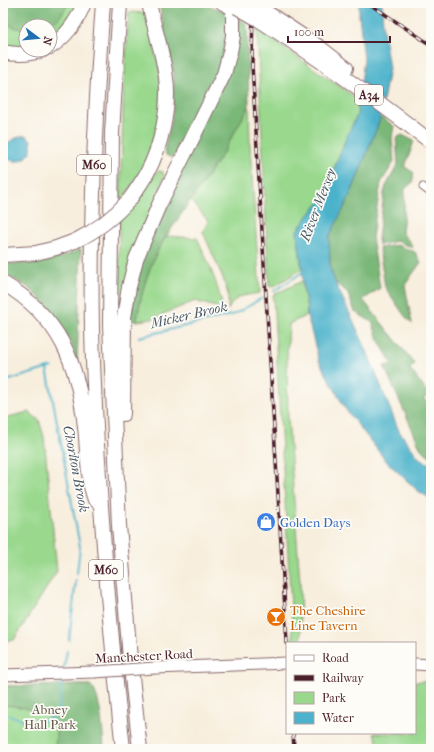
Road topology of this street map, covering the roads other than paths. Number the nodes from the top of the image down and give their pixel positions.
1 (84, 3) edge
2 (103, 3) edge
3 (120, 3) edge
4 (149, 3) edge
5 (223, 3) edge
6 (234, 6) edge
7 (261, 12) edge
8 (58, 41) edge
9 (3, 52) edge
10 (18, 54) edge
11 (338, 68) junction
12 (404, 116) junction
13 (431, 130) edge
14 (431, 142) edge
15 (423, 187) dead end
16 (431, 193) edge
17 (3, 255) edge
18 (3, 282) edge
19 (119, 525) junction
20 (103, 527) junction
21 (286, 663) edge
22 (416, 664) edge
23 (431, 665) edge
24 (3, 675) edge
25 (123, 749) edge
26 (140, 749) edge

1 - 8 highway
2 - 20 highway, M60
3 - 19 highway, M60
4 - 17 highway, bridge
5 - 6 highway
6 - 7 highway, bridge
6 - 19 highway, M60
7 - 11 highway, A34
7 - 11 highway, A34
9 - 10 highway
11 - 12 highway, A34
12 - 13 highway, A34
12 - 14 highway, A34
15 - 16 street
18 - 20 highway, M60
19 - 26 highway, M60
20 - 25 highway, M60
21 - 24 main road, Manchester Road, bridge
22 - 23 main road

